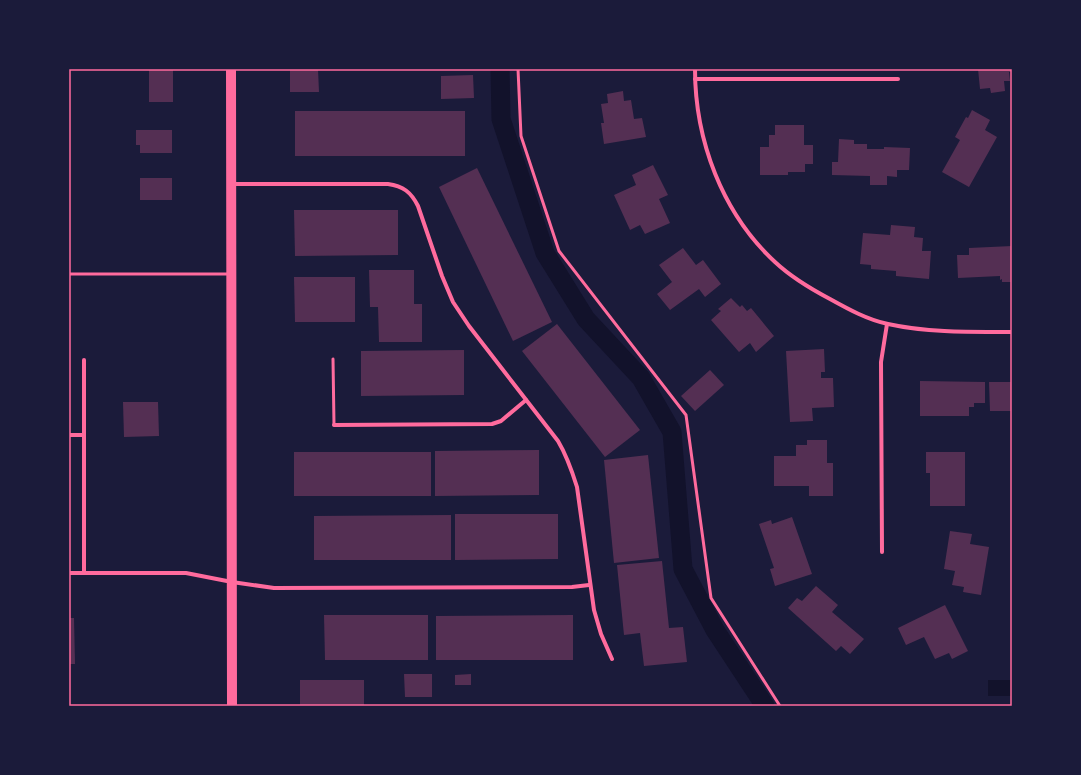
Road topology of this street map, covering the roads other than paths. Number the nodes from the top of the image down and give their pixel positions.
1 (231, 69) edge
2 (518, 69) edge
3 (695, 69) edge
4 (695, 79) junction
5 (898, 79) dead end
6 (231, 184) junction
7 (69, 274) edge
8 (231, 274) junction
9 (887, 324) junction
10 (1012, 332) edge
11 (333, 359) dead end
12 (84, 360) dead end
13 (526, 400) junction
14 (334, 425) joint
15 (69, 435) edge
16 (84, 435) junction
17 (882, 552) dead end
18 (69, 573) edge
19 (84, 573) junction
20 (232, 582) junction
21 (589, 585) junction
22 (612, 659) dead end
23 (232, 706) edge
24 (780, 706) edge

1 - 6 main road
2 - 24 lane
3 - 4 street
4 - 5 street
4 - 9 street
6 - 8 main road
6 - 13 street
7 - 8 lane
8 - 20 main road
9 - 10 street
9 - 17 street
11 - 14 lane
12 - 16 street
13 - 14 street
13 - 21 street
15 - 16 street
16 - 19 street
18 - 19 street
19 - 20 street
20 - 21 street
20 - 23 main road
21 - 22 street

